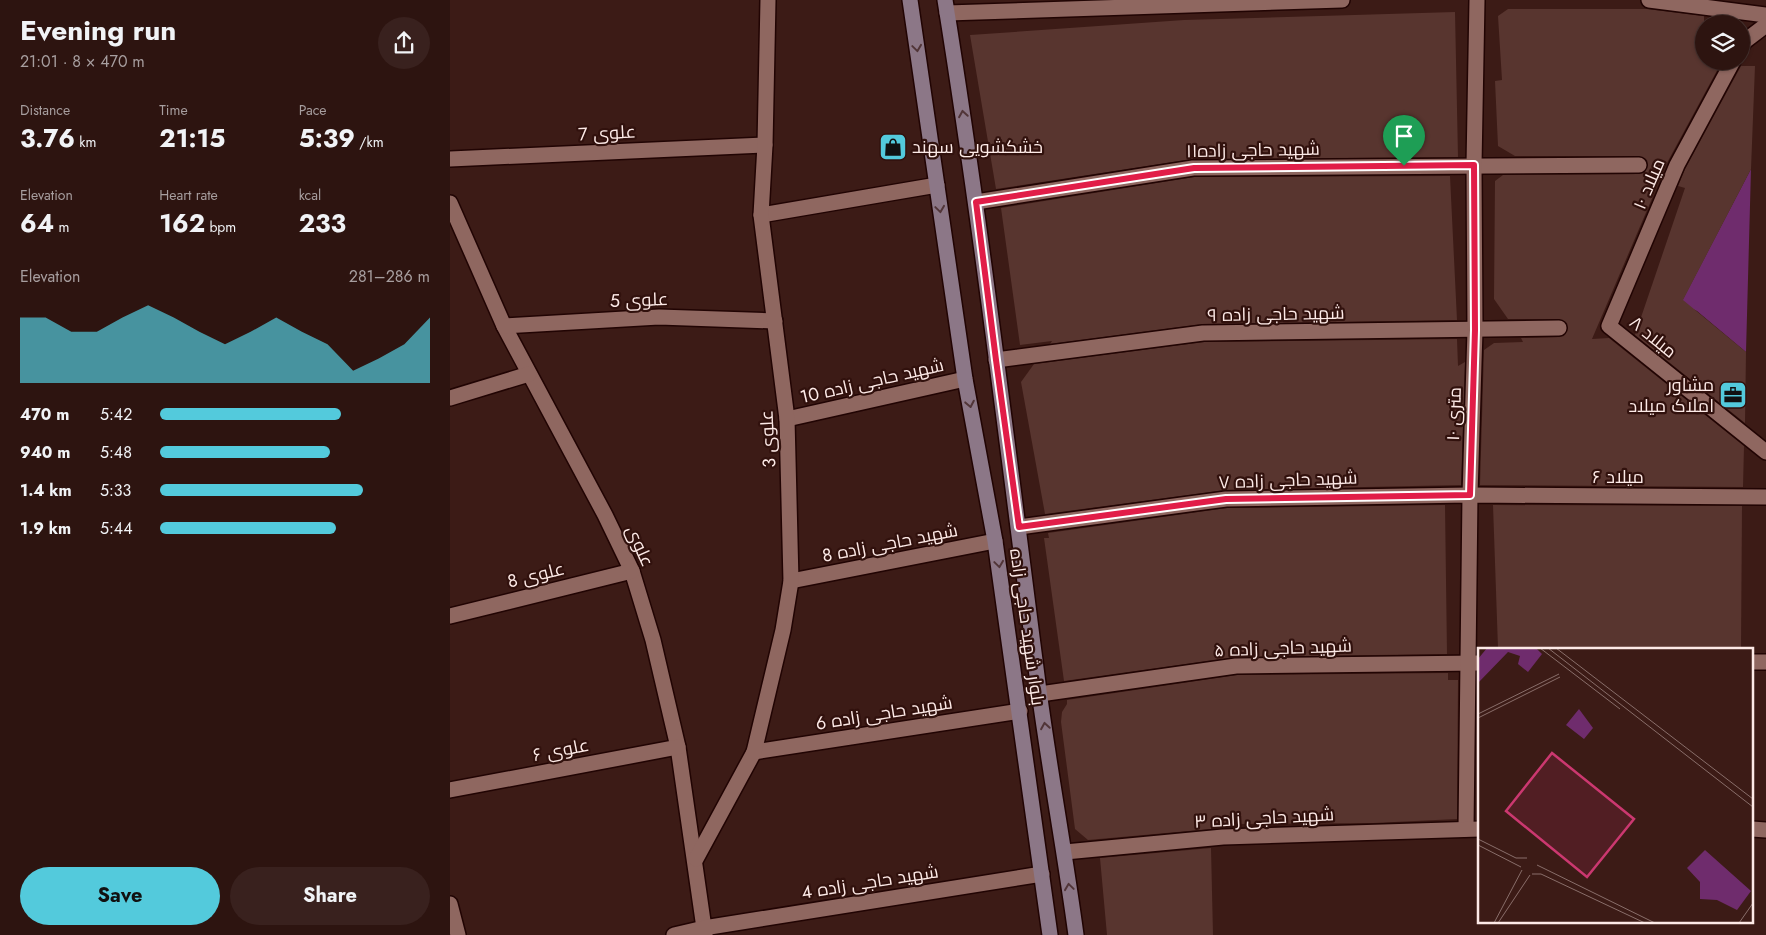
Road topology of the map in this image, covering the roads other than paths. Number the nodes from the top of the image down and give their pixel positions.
1 (768, 0) edge
2 (910, 0) edge
3 (1342, 0) edge
4 (1477, 0) edge
5 (1649, 0) edge
6 (946, 6) edge
7 (1766, 15) edge
8 (1766, 25) edge
9 (1750, 37) edge
10 (1728, 70) edge
11 (766, 145) junction
12 (450, 159) edge
13 (1474, 165) junction
14 (1639, 165) dead end
15 (937, 185) junction
16 (976, 202) junction
17 (450, 203) edge
18 (761, 215) junction
19 (775, 321) junction
20 (504, 326) junction
21 (1609, 326) joint
22 (1558, 328) dead end
23 (1475, 330) junction
24 (996, 360) junction
25 (529, 374) junction
26 (965, 379) junction
27 (450, 398) edge
28 (788, 419) junction
29 (1766, 452) edge
30 (1470, 495) junction
31 (1766, 497) edge
32 (1019, 527) junction
33 (995, 541) junction
34 (632, 570) junction
35 (791, 581) junction
36 (450, 616) edge
37 (1475, 663) edge
38 (1040, 694) junction
39 (1020, 711) junction
40 (678, 747) junction
41 (754, 752) junction
42 (450, 790) edge
43 (1473, 829) edge
44 (1065, 852) junction
45 (696, 859) junction
46 (1042, 874) junction
47 (450, 904) edge
48 (705, 931) edge
49 (458, 935) edge
50 (674, 935) edge
51 (1050, 935) edge
52 (1076, 935) edge

1 - 11 street, علوی 3
2 -> 15 street, بلوار شهید حاجی زاده
3 - 6 street
4 - 13 street, ۱۰ متری
5 - 7 street
16 -> 6 street, بلوار شهید حاجی زاده
8 - 9 street
10 - 21 street, میلاد ۱۰
11 - 12 street, علوی 7
11 - 18 street, علوی 3
13 - 14 street, شهید حاجی زاده۱۱
13 - 16 street, شهید حاجی زاده۱۱
13 - 23 street, ۱۰ متری
15 - 18 street
15 -> 26 street, بلوار شهید حاجی زاده
16 - 24 street, بلوار شهید حاجی زاده
17 - 20 street, علوی
18 - 19 street, علوی 3
19 - 20 street, علوی 5
19 - 28 street, علوی 3
20 - 25 street, علوی
21 - 29 street, میلاد ۸
22 - 23 street, شهید حاجی زاده ۹
23 - 24 street, شهید حاجی زاده ۹
23 - 30 street, ۱۰ متری
24 - 32 street, بلوار شهید حاجی زاده
25 - 27 street
25 - 34 street, علوی
26 - 28 street, شهید حاجی زاده 10
26 -> 33 street, بلوار شهید حاجی زاده
28 - 35 street, علوی 3
30 - 31 street, میلاد ۶
30 - 32 street, شهید حاجی زاده ۷
30 - 37 street, ۱۰ متری
32 - 38 street, بلوار شهید حاجی زاده
33 - 35 street, شهید حاجی زاده 8
33 -> 39 street, بلوار شهید حاجی زاده
34 - 36 street, علوی 8
34 - 40 street, علوی
35 - 41 street, علوی 3
37 - 38 street, شهید حاجی زاده ۵
37 - 43 street, ۱۰ متری
44 -> 38 street, بلوار شهید حاجی زاده
39 - 41 street, شهید حاجی زاده 6
39 - 46 street, بلوار شهید حاجی زاده
40 - 42 street, علوی ۶
40 - 45 street, علوی
41 - 45 street, علوی 3
43 - 44 street, شهید حاجی زاده ۳
52 -> 44 street, بلوار شهید حاجی زاده
45 - 48 street, علوی
46 - 48 street, شهید حاجی زاده 4
46 - 51 street, بلوار شهید حاجی زاده
47 - 49 street
48 - 50 street, شهید حاجی زاده 4

